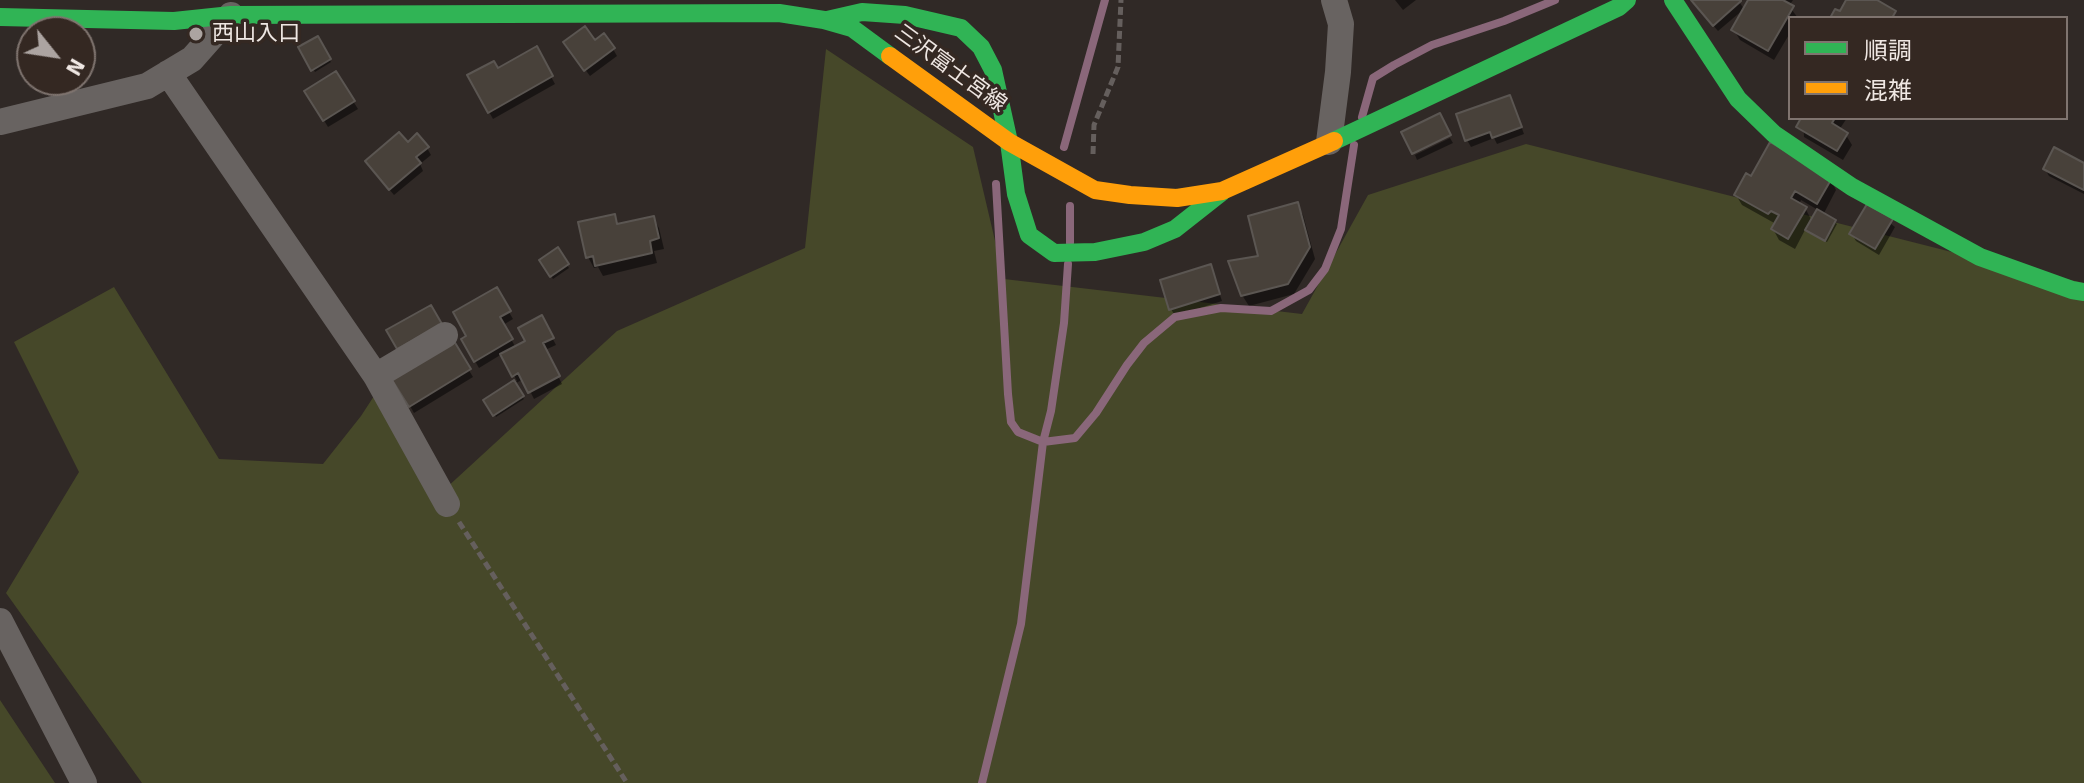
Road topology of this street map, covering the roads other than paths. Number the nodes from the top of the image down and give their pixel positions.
1 (955, 0) edge
2 (1334, 0) edge
3 (1627, 0) edge
4 (1673, 0) edge
5 (275, 7) edge
6 (231, 15) junction
7 (0, 17) edge
8 (824, 20) junction
9 (961, 28) junction
10 (168, 73) junction
11 (0, 122) edge
12 (1334, 140) junction
13 (1009, 142) junction
14 (1222, 191) junction
15 (2084, 292) edge
16 (445, 335) dead end
17 (376, 376) junction
18 (447, 504) road end
19 (0, 621) edge
20 (84, 783) edge

1 - 9 street
2 - 12 street
3 - 12 main road, 三沢富士宮線
4 - 15 main road
5 - 6 main road, 三沢富士宮線
5 - 8 main road, 三沢富士宮線
6 - 7 main road, 三沢富士宮線
6 - 10 street
8 - 9 main road
8 - 13 main road, 三沢富士宮線
9 - 13 main road
10 - 11 street
10 - 17 street
12 - 14 main road, 三沢富士宮線
13 - 14 main road, 三沢富士宮線
13 - 14 main road
16 - 17 street
17 - 18 street
19 - 20 street

